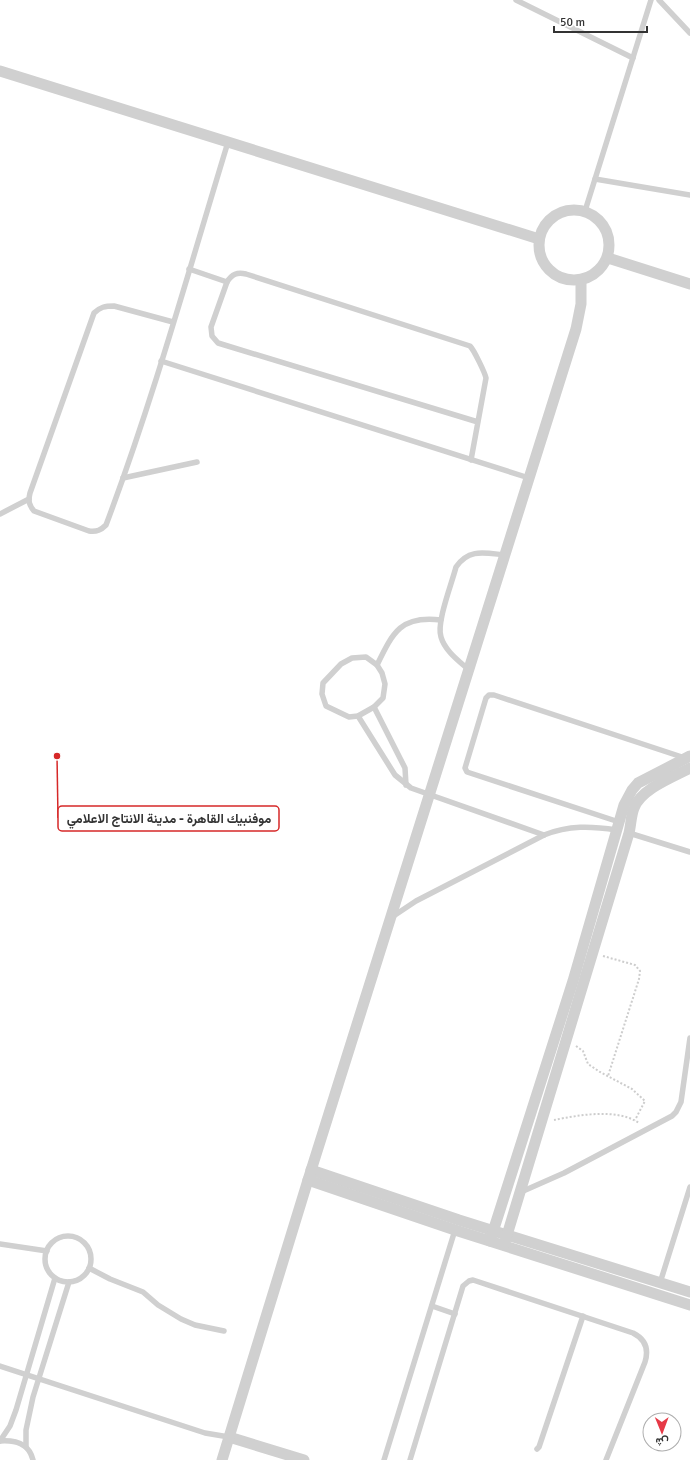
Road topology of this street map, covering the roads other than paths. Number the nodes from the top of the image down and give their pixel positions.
1 (516, 0) edge
2 (651, 0) edge
3 (658, 0) edge
4 (690, 33) edge
5 (633, 58) junction
6 (0, 71) edge
7 (228, 142) junction
8 (595, 179) junction
9 (690, 195) edge
10 (585, 212) junction
11 (539, 239) junction
12 (608, 258) junction
13 (189, 269) junction
14 (581, 280) junction
15 (227, 282) junction
16 (690, 284) edge
17 (173, 322) junction
18 (161, 361) junction
19 (478, 422) junction
20 (471, 460) junction
21 (197, 462) dead end
22 (123, 478) junction
23 (529, 478) junction
24 (28, 499) junction
25 (0, 514) edge
26 (505, 555) junction
27 (441, 620) junction
28 (377, 665) junction
29 (469, 670) junction
30 (374, 707) junction
31 (358, 716) junction
32 (688, 757) edge
33 (690, 768) edge
34 (406, 785) junction
35 (429, 796) junction
36 (618, 826) junction
37 (629, 833) junction
38 (544, 835) junction
39 (690, 852) edge
40 (391, 918) junction
41 (690, 1038) edge
42 (310, 1176) junction
43 (690, 1187) edge
44 (507, 1188) junction
45 (520, 1192) junction
46 (457, 1225) junction
47 (492, 1236) junction
48 (505, 1240) junction
49 (0, 1244) edge
50 (46, 1251) junction
51 (89, 1268) junction
52 (55, 1278) junction
53 (69, 1282) junction
54 (660, 1283) junction
55 (690, 1292) edge
56 (656, 1294) junction
57 (690, 1305) edge
58 (432, 1306) junction
59 (455, 1314) junction
60 (583, 1316) junction
61 (224, 1331) dead end
62 (0, 1366) edge
63 (26, 1375) junction
64 (39, 1379) junction
65 (229, 1437) junction
66 (0, 1441) edge
67 (26, 1447) junction
68 (537, 1449) dead end
69 (33, 1460) edge
70 (222, 1460) edge
71 (304, 1460) edge
72 (384, 1460) edge
73 (410, 1460) edge
74 (606, 1460) edge

1 - 5 lane
2 - 5 lane
3 - 4 lane
5 - 8 lane
6 - 7 street
7 - 11 street
7 - 13 lane
8 - 9 lane
8 - 10 lane
10 - 11 street
10 - 12 street
11 - 14 street
12 - 14 street
12 - 16 street
13 - 15 lane
13 - 17 lane
14 - 23 street
15 - 19 lane
15 - 19 lane
17 - 18 lane
17 - 24 lane
18 - 20 lane
18 - 22 lane
19 - 20 lane
20 - 23 lane
21 - 22 lane
22 - 24 lane
23 - 26 street
24 - 25 lane
26 - 27 lane
26 - 29 street
27 - 28 lane
27 - 29 lane
28 - 30 lane
28 - 31 lane
29 - 35 street
30 - 31 lane
30 - 34 lane
31 - 34 lane
32 - 36 street
32 - 36 lane
33 - 37 street
34 - 35 lane
35 - 38 lane
35 - 40 street
36 - 37 street
36 - 38 lane
36 - 44 street
37 - 39 lane
37 - 45 street
38 - 40 lane
40 - 42 street
41 - 45 lane
42 - 46 street
42 - 65 street
43 - 54 lane
44 - 45 street
44 - 47 street
45 - 48 street
46 - 47 street
46 - 58 lane
47 - 48 street
48 - 54 street
48 - 56 street
49 - 50 lane
50 - 51 lane
50 - 52 lane
51 - 53 lane
51 - 61 lane
52 - 53 lane
52 - 63 lane
53 - 64 lane
54 - 55 street
54 - 56 street
56 - 57 street
58 - 59 lane
58 - 72 lane
59 - 60 lane
59 - 73 lane
60 - 68 lane
60 - 74 lane
62 - 63 lane
63 - 64 lane
63 - 66 lane
64 - 65 lane
64 - 67 lane
65 - 70 street
65 - 71 street
66 - 67 lane
67 - 69 lane

